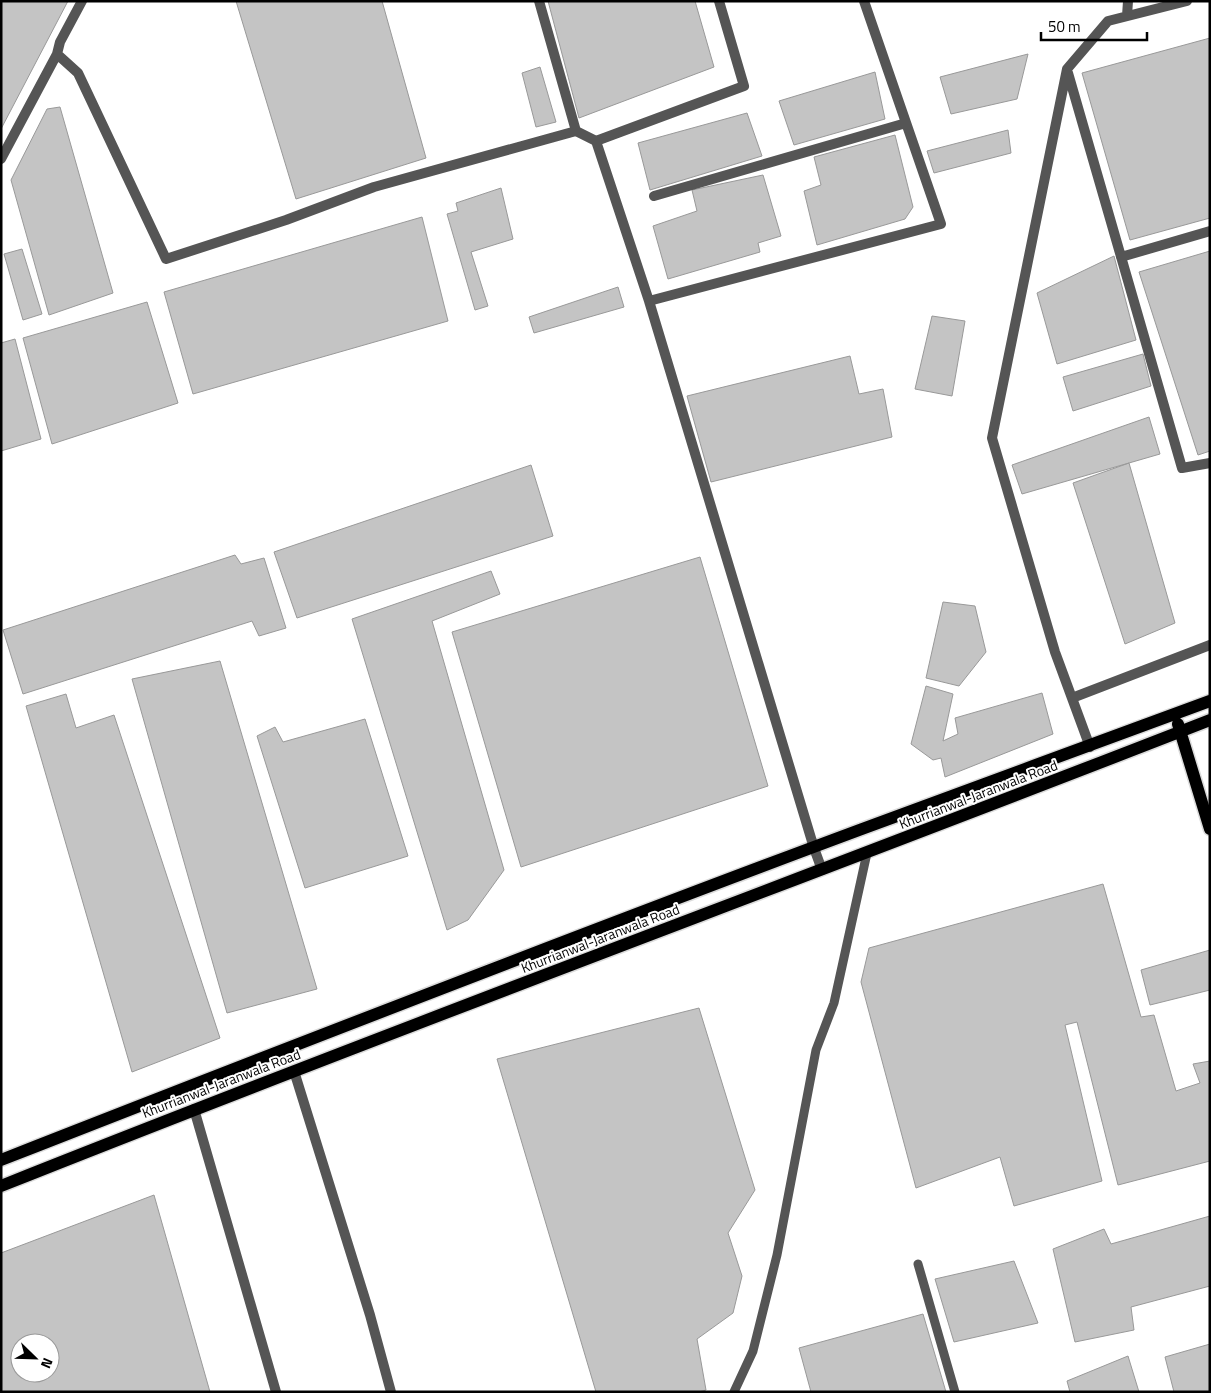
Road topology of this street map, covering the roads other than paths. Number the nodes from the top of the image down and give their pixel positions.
1 (82, 1) edge
2 (539, 1) edge
3 (719, 1) edge
4 (864, 1) edge
5 (1128, 1) edge
6 (1187, 1) edge
7 (1127, 16) junction
8 (57, 54) junction
9 (1067, 69) junction
10 (906, 123) junction
11 (576, 131) junction
12 (596, 141) junction
13 (1, 159) edge
14 (654, 196) dead end
15 (1210, 231) edge
16 (1121, 257) junction
17 (648, 301) junction
18 (1210, 463) edge
19 (1210, 645) edge
20 (1072, 698) junction
21 (1210, 701) edge
22 (1175, 714) junction
23 (1210, 720) edge
24 (1180, 732) junction
25 (1090, 747) junction
26 (1210, 829) edge
27 (814, 848) junction
28 (867, 853) junction
29 (822, 870) junction
30 (294, 1070) junction
31 (194, 1109) junction
32 (1, 1160) edge
33 (1, 1186) edge
34 (918, 1264) dead end
35 (276, 1392) edge
36 (391, 1392) edge
37 (734, 1392) edge
38 (955, 1392) edge

1 - 8 street
2 - 11 street
3 - 12 street
4 - 10 street
5 - 7 street
6 - 7 street
7 - 9 street
8 - 11 street
8 - 13 street
9 - 16 street
9 - 20 street
10 - 14 street
10 - 17 street
11 - 12 street
12 - 17 street
15 - 16 street
16 - 18 street
17 - 27 street
19 - 20 street
20 - 25 street
21 - 22 main road, Khurrianwal-Jaranwala Road
22 - 24 main road
22 - 25 main road, Khurrianwal-Jaranwala Road
23 - 24 main road, Khurrianwal-Jaranwala Road
24 - 26 main road
24 - 28 main road, Khurrianwal-Jaranwala Road
25 - 27 main road, Khurrianwal-Jaranwala Road
27 - 29 street
27 - 32 main road, Khurrianwal-Jaranwala Road
28 - 29 main road, Khurrianwal-Jaranwala Road
28 - 37 lane
29 - 30 main road, Khurrianwal-Jaranwala Road
30 - 31 main road, Khurrianwal-Jaranwala Road
30 - 36 street
31 - 33 main road, Khurrianwal-Jaranwala Road
31 - 35 street
34 - 38 lane

